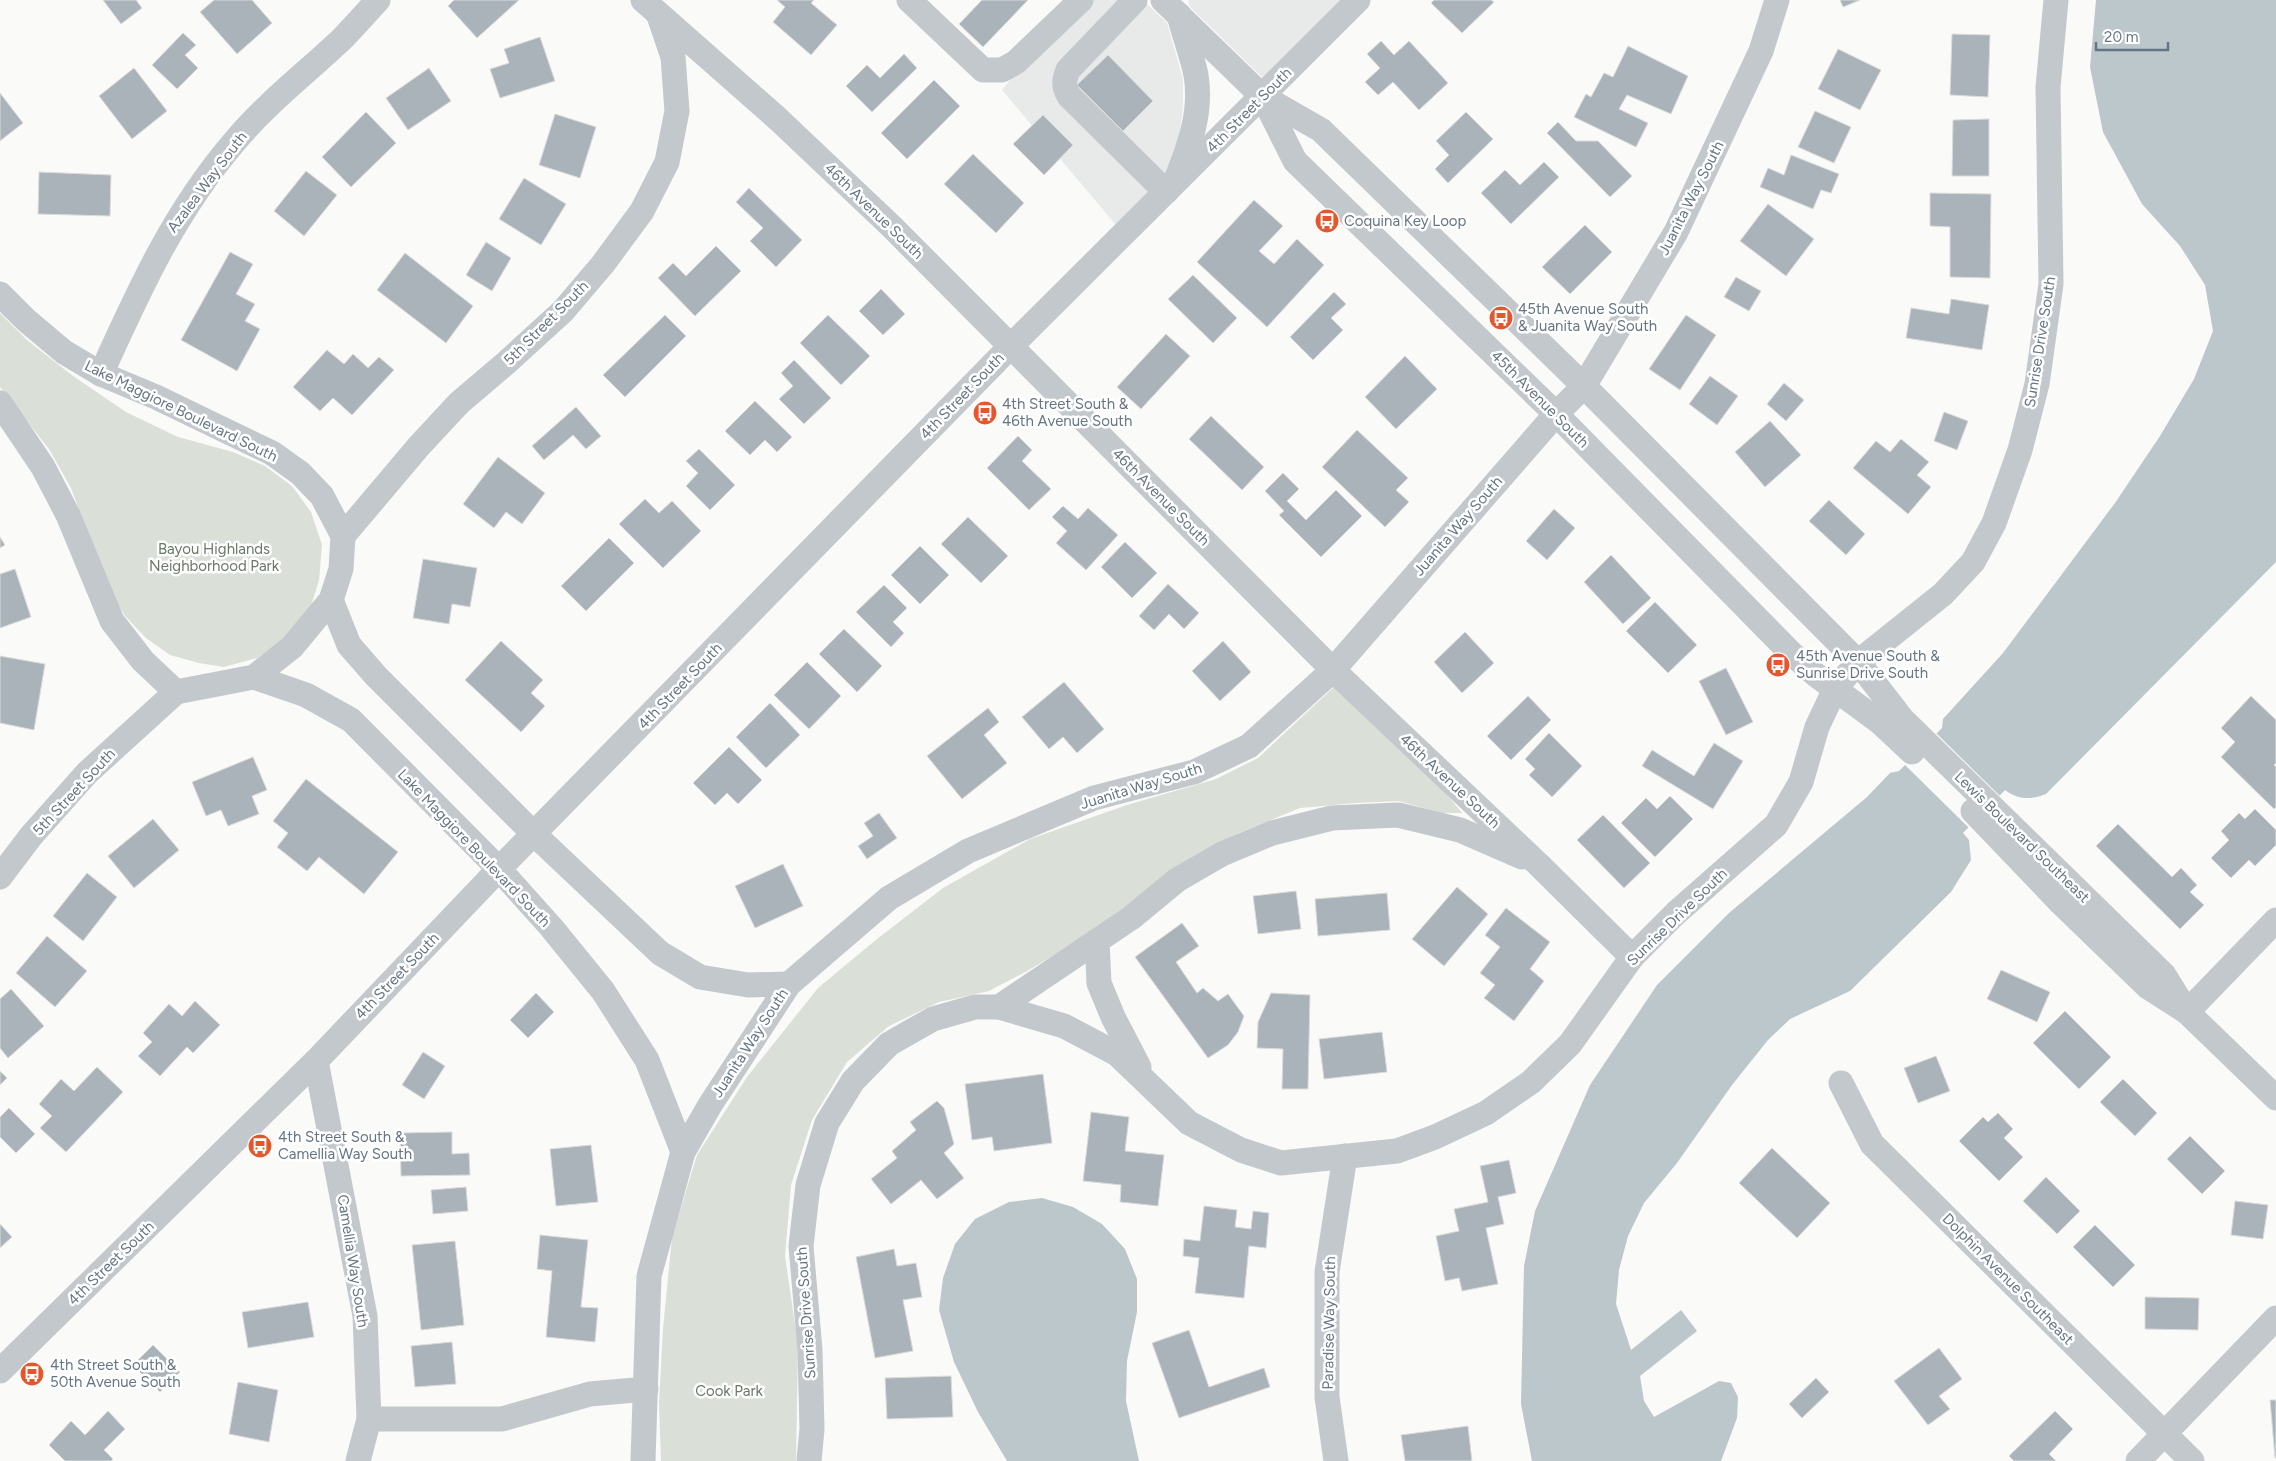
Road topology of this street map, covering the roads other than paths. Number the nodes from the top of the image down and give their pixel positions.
1 (378, 0) edge
2 (909, 0) edge
3 (1081, 0) edge
4 (1135, 0) edge
5 (1358, 0) edge
6 (1777, 0) edge
7 (2056, 0) edge
8 (651, 7) edge
9 (1171, 7) edge
10 (1263, 97) junction
11 (1170, 188) junction
12 (0, 294) edge
13 (1010, 347) junction
14 (101, 374) junction
15 (1584, 386) junction
16 (0, 403) edge
17 (1556, 414) junction
18 (343, 536) junction
19 (330, 600) junction
20 (1858, 662) junction
21 (1333, 670) junction
22 (254, 677) junction
23 (1835, 689) junction
24 (176, 692) junction
25 (1920, 748) junction
26 (535, 835) junction
27 (1538, 864) junction
28 (499, 870) junction
29 (0, 877) edge
30 (2276, 920) edge
31 (1097, 941) junction
32 (1632, 957) junction
33 (789, 984) junction
34 (999, 1007) junction
35 (2187, 1012) junction
36 (316, 1061) junction
37 (1148, 1083) junction
38 (1841, 1084) dead end
39 (2276, 1098) edge
40 (684, 1152) junction
41 (1345, 1156) junction
42 (2276, 1318) edge
43 (0, 1372) edge
44 (646, 1389) junction
45 (369, 1419) junction
46 (2164, 1433) junction
47 (358, 1461) edge
48 (643, 1461) edge
49 (810, 1461) edge
50 (1336, 1461) edge
51 (2138, 1461) edge
52 (2192, 1461) edge

1 - 14 street, Azalea Way South
2 - 3 street
4 - 11 street
5 - 10 street, 4th Street South
6 - 15 street, Juanita Way South
7 - 20 street, Sunrise Drive South
8 - 13 street, 46th Avenue South
8 - 18 street, 5th Street South
9 - 10 street, 45th Avenue South
9 - 11 street
10 - 11 street, 4th Street South
10 - 15 street, 45th Avenue South
10 - 17 street, 45th Avenue South
11 - 13 street, 4th Street South
12 - 14 street, Lake Maggiore Boulevard South
13 - 21 street, 46th Avenue South
13 - 26 street, 4th Street South
14 - 18 street, Lake Maggiore Boulevard South
15 - 17 street, Juanita Way South
15 - 20 street, 45th Avenue South
16 - 24 street
17 - 21 street, Juanita Way South
17 - 23 street, 45th Avenue South
18 - 19 street, Lake Maggiore Boulevard South
19 - 22 street, Lake Maggiore Boulevard South
19 - 26 street
20 - 23 street, Sunrise Drive South
20 - 25 street, Lewis Boulevard Southeast
21 - 27 street, 46th Avenue South
21 - 33 street, Juanita Way South
22 - 24 street, Lake Maggiore Boulevard South
22 - 28 street, Lake Maggiore Boulevard South
23 - 25 street, Lewis Boulevard Southeast
23 - 32 street, Sunrise Drive South
24 - 29 street, 5th Street South
25 - 35 street, Lewis Boulevard Southeast
26 - 28 street, 4th Street South
26 - 33 street
27 - 31 street
27 - 32 street, 46th Avenue South
28 - 36 street, 4th Street South
28 - 40 street, Lake Maggiore Boulevard South
30 - 35 street
31 - 34 street
31 - 37 street
32 - 41 street, Sunrise Drive South
33 - 40 street, Juanita Way South
34 - 37 street, Sunrise Drive South
34 - 49 street, Sunrise Drive South
35 - 39 street, Lewis Boulevard Southeast
36 - 43 street, 4th Street South
36 - 45 street, Camellia Way South
37 - 41 street, Sunrise Drive South
38 - 46 street, Dolphin Avenue Southeast
40 - 44 street, Juanita Way South
41 - 50 street, Paradise Way South
42 - 46 street
44 - 45 street
44 - 48 street, Juanita Way South
45 - 47 street, Camellia Way South
46 - 51 street
46 - 52 street, Dolphin Avenue Southeast

